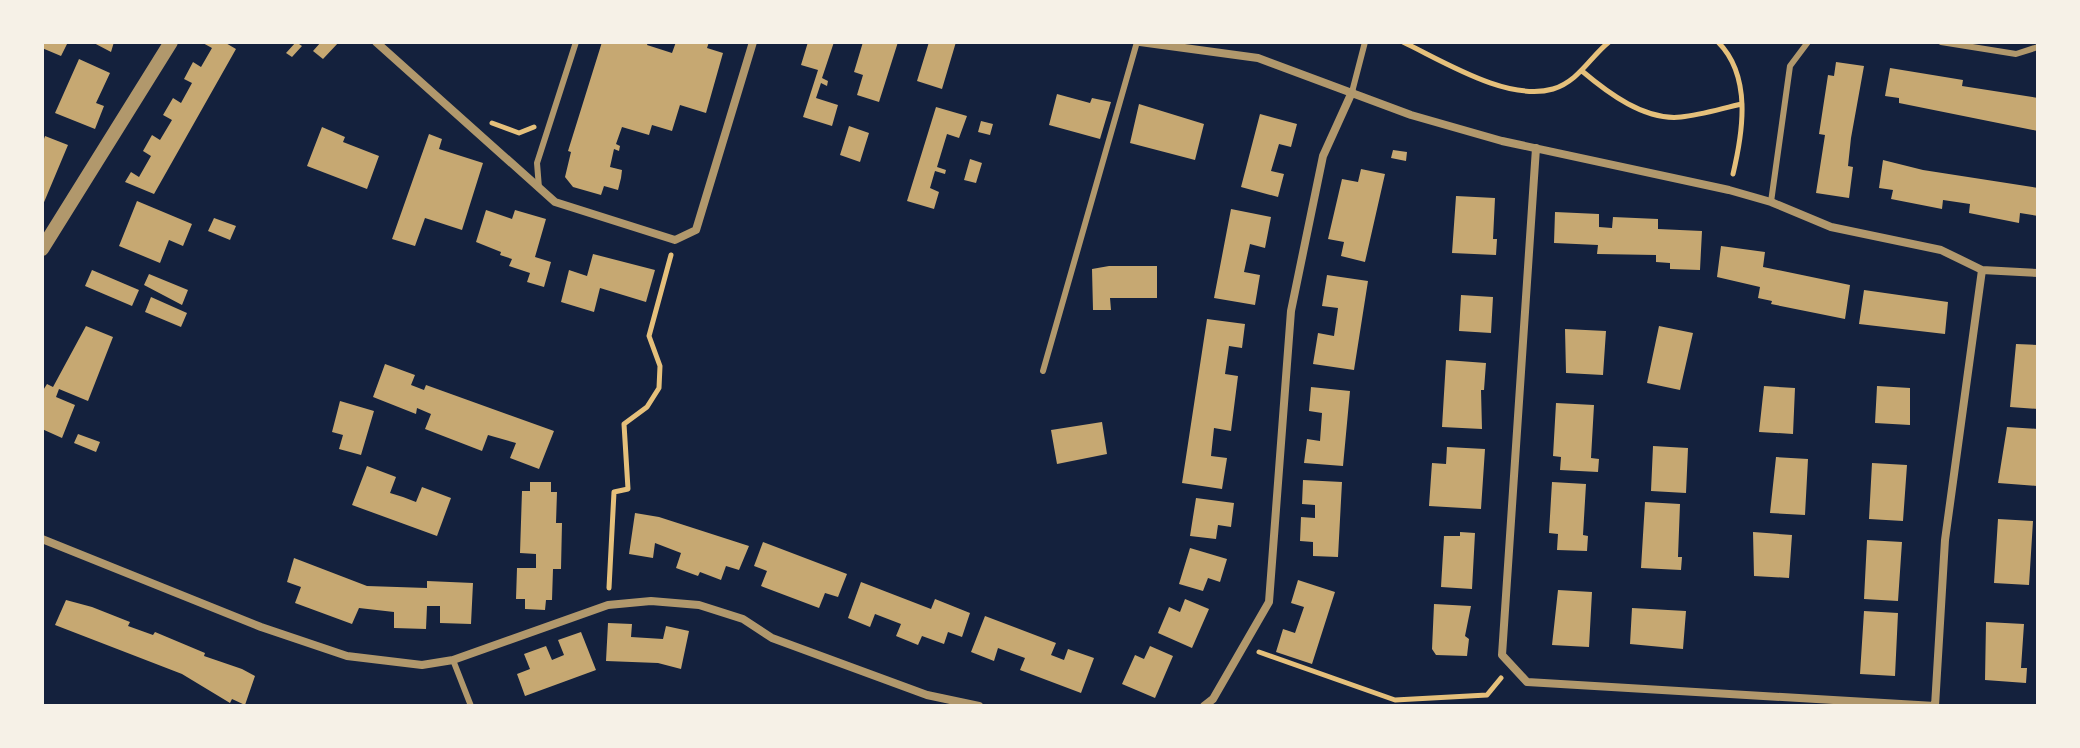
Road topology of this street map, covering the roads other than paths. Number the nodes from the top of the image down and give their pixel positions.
1 (171, 42) edge
2 (376, 42) edge
3 (576, 42) edge
4 (753, 42) edge
5 (1138, 42) edge
6 (1365, 42) edge
7 (1808, 42) edge
8 (1941, 42) edge
9 (2038, 47) edge
10 (1352, 92) junction
11 (1536, 148) junction
12 (540, 191) junction
13 (1771, 202) junction
14 (42, 249) edge
15 (1982, 270) junction
16 (2038, 273) edge
17 (1043, 371) dead end
18 (42, 539) edge
19 (453, 660) junction
20 (471, 706) edge
21 (979, 706) edge
22 (1204, 706) edge
23 (1935, 706) edge

1 - 14 street
2 - 12 street
3 - 12 lane
4 - 12 street
5 - 10 street
5 - 17 lane
6 - 10 lane
7 - 13 lane
8 - 9 lane
10 - 11 street
10 - 22 street
11 - 13 street
11 - 23 street
13 - 15 street
15 - 16 street
15 - 23 street
18 - 19 street
19 - 20 lane
19 - 21 street

